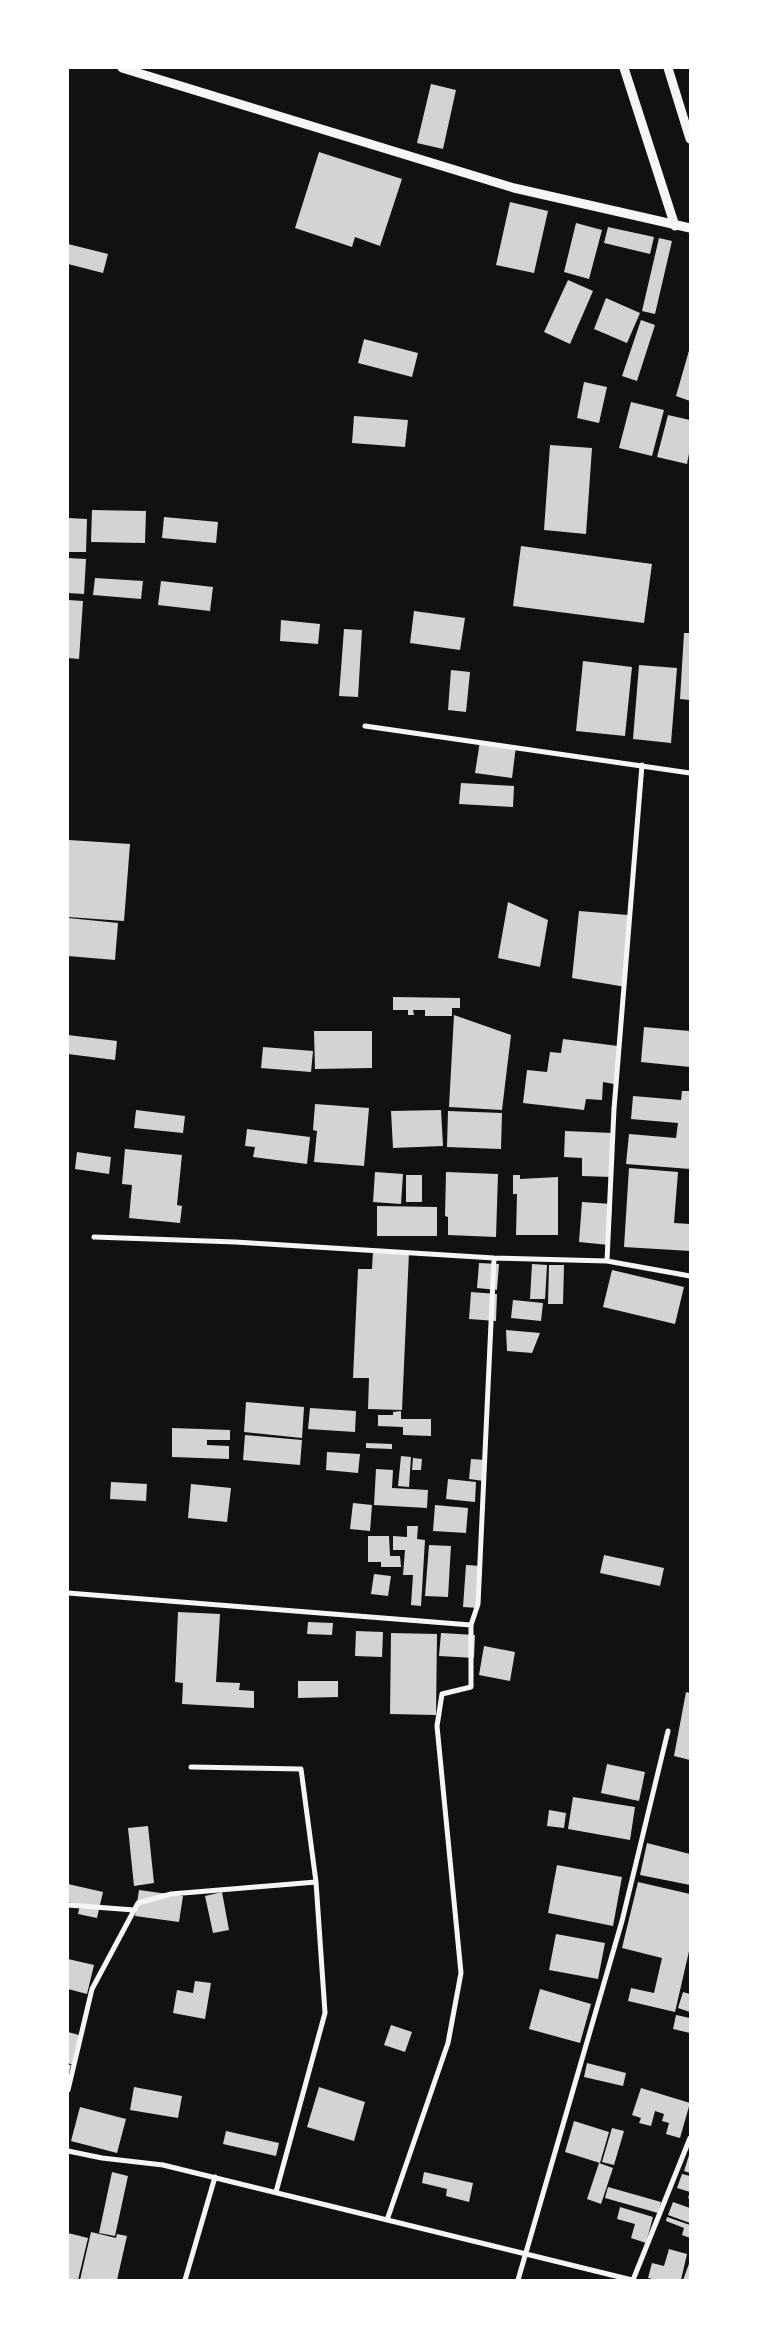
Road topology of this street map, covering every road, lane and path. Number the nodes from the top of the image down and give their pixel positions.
1 (122, 68) edge
2 (624, 68) edge
3 (668, 68) edge
4 (690, 139) edge
5 (675, 226) junction
6 (690, 228) edge
7 (365, 726) dead end
8 (642, 765) junction
9 (690, 773) edge
10 (94, 1237) dead end
11 (494, 1258) junction
12 (607, 1261) junction
13 (690, 1276) edge
14 (68, 1593) edge
15 (470, 1625) junction
16 (668, 1731) dead end
17 (191, 1767) dead end
18 (316, 1882) junction
19 (68, 1905) edge
20 (134, 1910) junction
21 (68, 2090) edge
22 (690, 2138) edge
23 (68, 2151) edge
24 (215, 2177) junction
25 (276, 2192) junction
26 (387, 2220) junction
27 (527, 2256) junction
28 (185, 2280) edge
29 (518, 2280) edge
30 (633, 2280) edge

1 - 5 street
2 - 5 street
3 - 4 street
5 - 6 street
7 - 8 street
8 - 9 street
8 - 12 street
10 - 11 street
11 - 12 street
11 - 15 street
12 - 13 street
14 - 15 street
15 - 26 street
16 - 27 street
17 - 18 street
18 - 20 street
18 - 25 street
19 - 20 street
20 - 21 street
22 - 30 street
23 - 24 street
24 - 25 street
24 - 28 street
25 - 26 street
26 - 27 street
27 - 29 street
27 - 30 street

